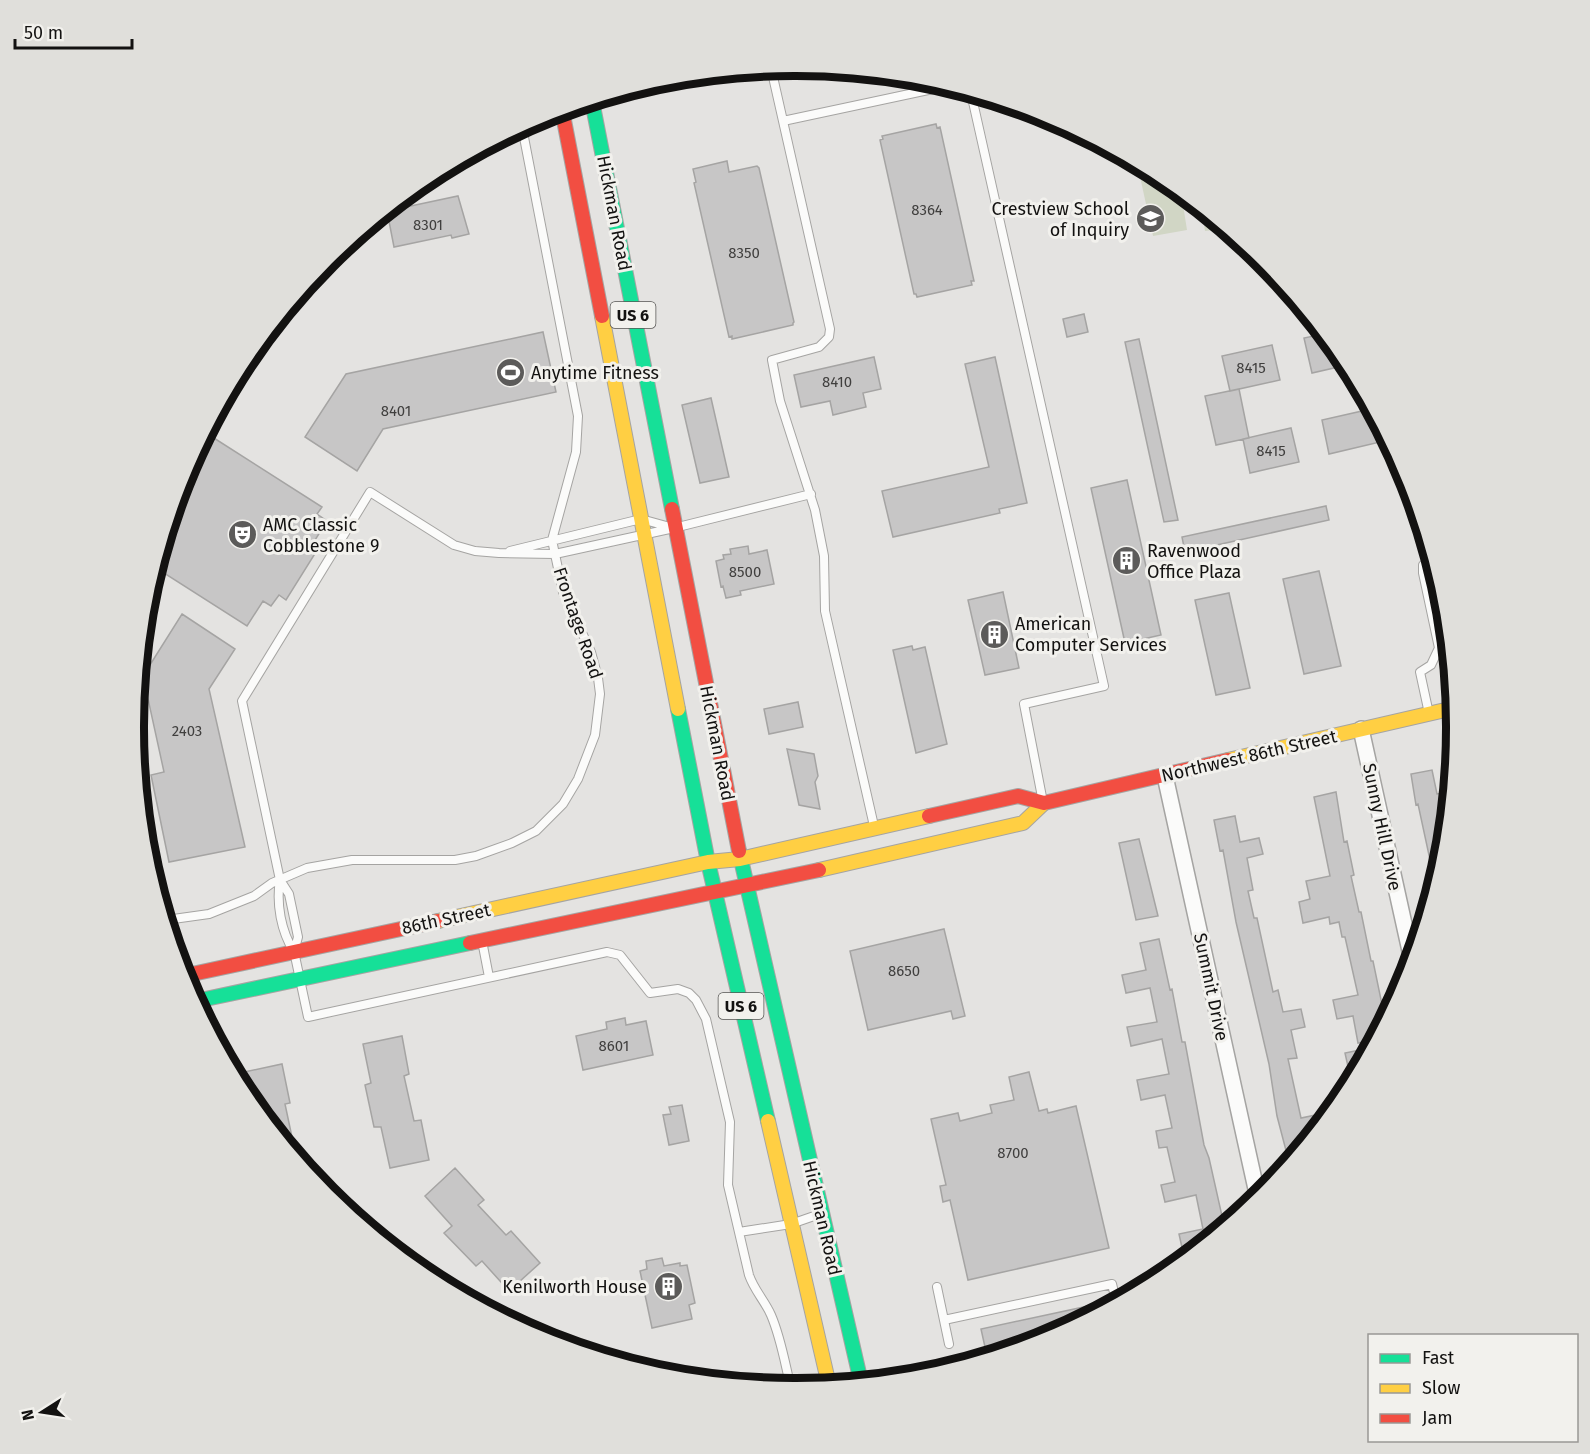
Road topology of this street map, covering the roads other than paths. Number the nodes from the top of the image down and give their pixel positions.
1 (773, 77) edge
2 (927, 90) edge
3 (973, 102) edge
4 (593, 109) edge
5 (564, 119) edge
6 (783, 121) junction
7 (524, 136) edge
8 (811, 494) junction
9 (641, 519) junction
10 (674, 528) junction
11 (644, 534) junction
12 (552, 540) junction
13 (499, 554) junction
14 (555, 554) junction
15 (1424, 564) edge
16 (1445, 710) edge
17 (1429, 714) junction
18 (1361, 729) junction
19 (1165, 776) junction
20 (1044, 803) junction
21 (874, 828) junction
22 (740, 859) junction
23 (708, 862) junction
24 (280, 880) junction
25 (746, 887) junction
26 (715, 892) junction
27 (174, 919) edge
28 (482, 941) junction
29 (1408, 943) edge
30 (294, 952) junction
31 (193, 974) edge
32 (489, 977) junction
33 (300, 979) junction
34 (205, 999) edge
35 (1255, 1187) edge
36 (821, 1214) junction
37 (791, 1224) junction
38 (739, 1233) junction
39 (937, 1287) dead end
40 (1114, 1293) edge
41 (944, 1320) junction
42 (949, 1344) dead end
43 (859, 1374) edge
44 (827, 1377) edge
45 (788, 1378) edge

1 - 6 lane
2 - 6 lane
3 - 20 lane
4 - 10 main road, Hickman Road / US 6
5 - 9 main road, Hickman Road / US 6
6 - 8 lane
7 - 12 lane, Frontage Road
8 - 10 lane
8 - 21 lane
9 - 10 lane
9 - 11 main road, Hickman Road / US 6
9 - 12 lane
10 - 11 lane
10 - 22 main road, Hickman Road / US 6
11 - 14 lane
11 - 23 main road, Hickman Road / US 6
12 - 13 lane
12 - 14 lane, Frontage Road
13 - 14 lane
13 - 24 lane
14 - 24 lane, Frontage Road
15 - 17 lane
16 - 17 main road, Northwest 86th Street
17 - 18 main road, Northwest 86th Street
18 - 19 main road, Northwest 86th Street
18 - 29 street, Sunny Hill Drive
19 - 20 main road, Northwest 86th Street
19 - 35 street, Summit Drive
20 - 21 main road, Northwest 86th Street
20 - 25 main road
21 - 22 main road, Northwest 86th Street
22 - 23 main road, Northwest 86th Street
22 - 25 main road, Hickman Road / US 6
23 - 26 main road, Hickman Road / US 6
23 - 30 main road, 86th Street
24 - 27 lane, Frontage Road
24 - 30 lane
24 - 30 lane
25 - 26 main road
25 - 36 main road, Hickman Road / US 6
26 - 28 main road, 86th Street
26 - 37 main road, Hickman Road / US 6
28 - 32 lane
28 - 33 main road, 86th Street
30 - 31 main road, 86th Street
30 - 33 lane
32 - 33 lane
32 - 38 lane
33 - 34 main road, 86th Street
36 - 37 lane
36 - 43 main road, Hickman Road / US 6
37 - 38 lane
37 - 44 main road, Hickman Road / US 6
38 - 45 lane
39 - 41 lane
40 - 41 lane
41 - 42 lane

